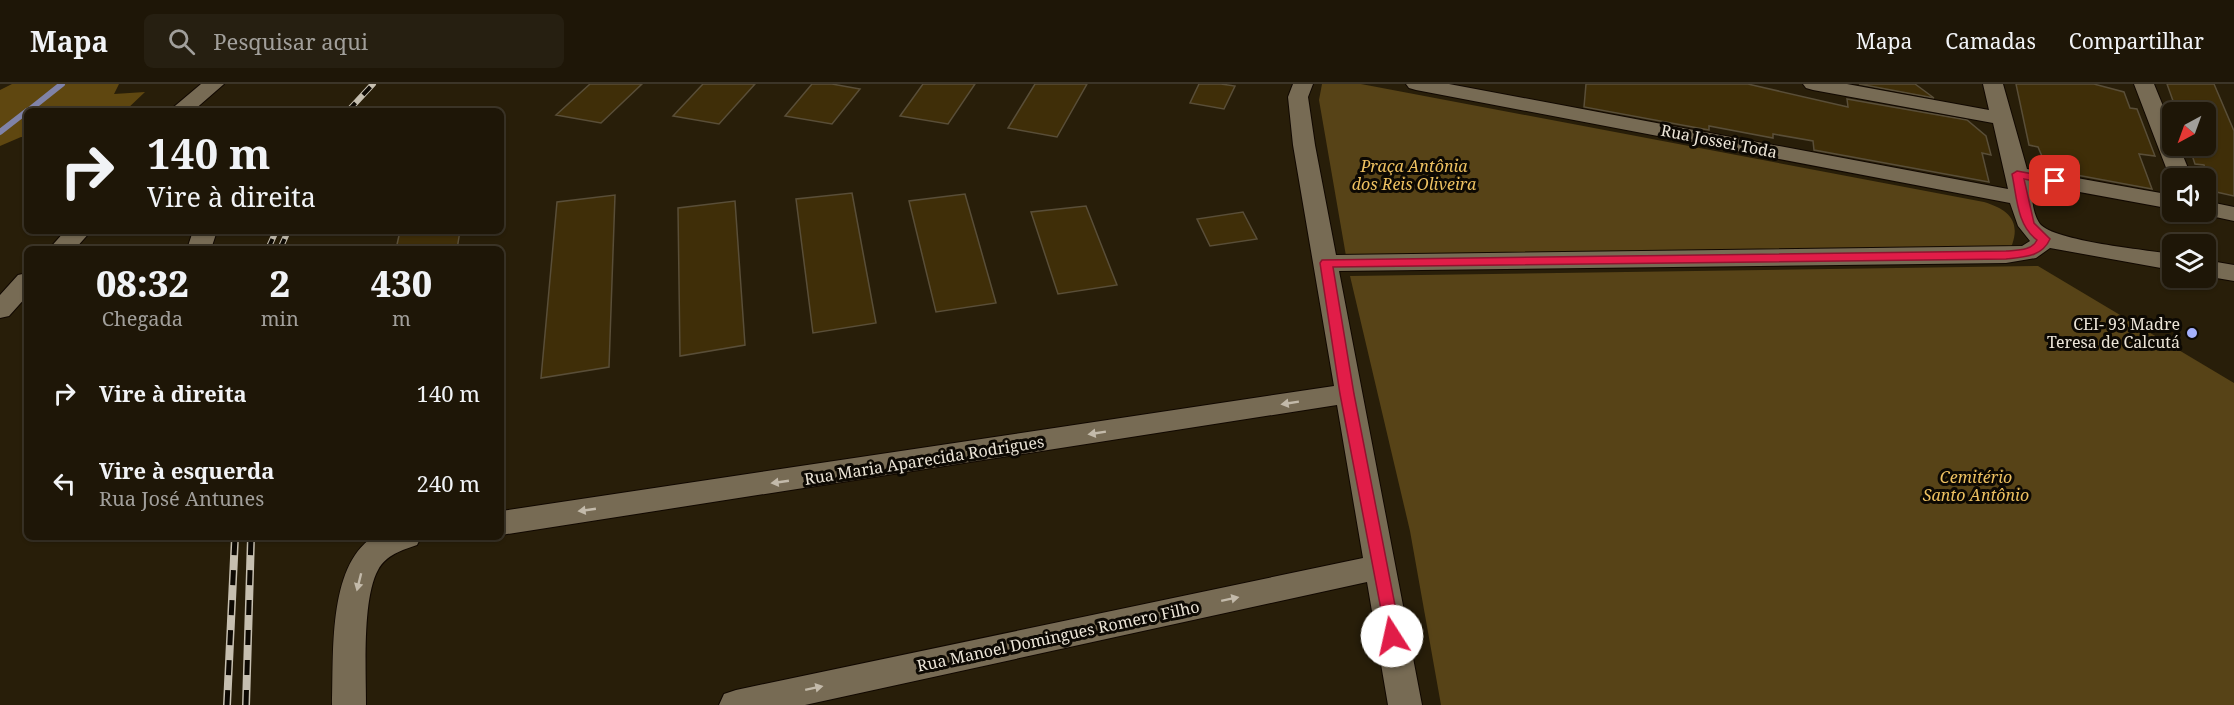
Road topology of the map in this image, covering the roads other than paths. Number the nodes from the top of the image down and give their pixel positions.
1 (213, 84) edge
2 (1303, 84) edge
3 (1420, 84) edge
4 (1813, 84) edge
5 (1993, 84) edge
6 (2144, 84) edge
7 (184, 108) edge
8 (2001, 118) junction
9 (2177, 168) edge
10 (2017, 174) junction
11 (2021, 198) junction
12 (2162, 200) edge
13 (2216, 210) edge
14 (2234, 214) edge
15 (76, 234) edge
16 (2044, 239) junction
17 (64, 246) edge
18 (2162, 260) edge
19 (1326, 263) junction
20 (2216, 270) edge
21 (2234, 273) edge
22 (24, 284) edge
23 (0, 310) edge
24 (1347, 394) junction
25 (504, 523) edge
26 (396, 540) edge
27 (1380, 567) junction
28 (349, 705) edge
29 (736, 705) edge
30 (1405, 705) edge

1 - 7 street
2 - 19 street
3 - 11 street, Rua Jossei Toda
4 - 8 street
5 - 8 street
6 - 9 street
8 - 10 street
10 - 11 street
10 - 12 street
11 - 16 street
13 - 14 street
15 - 17 street
16 - 18 street
16 - 19 street
19 - 24 street
20 - 21 street
22 - 23 street
24 -> 25 street, Rua Maria Aparecida Rodrigues
24 - 27 street
26 -> 28 street
29 -> 27 street, Rua Manoel Domingues Romero Filho
27 - 30 street

